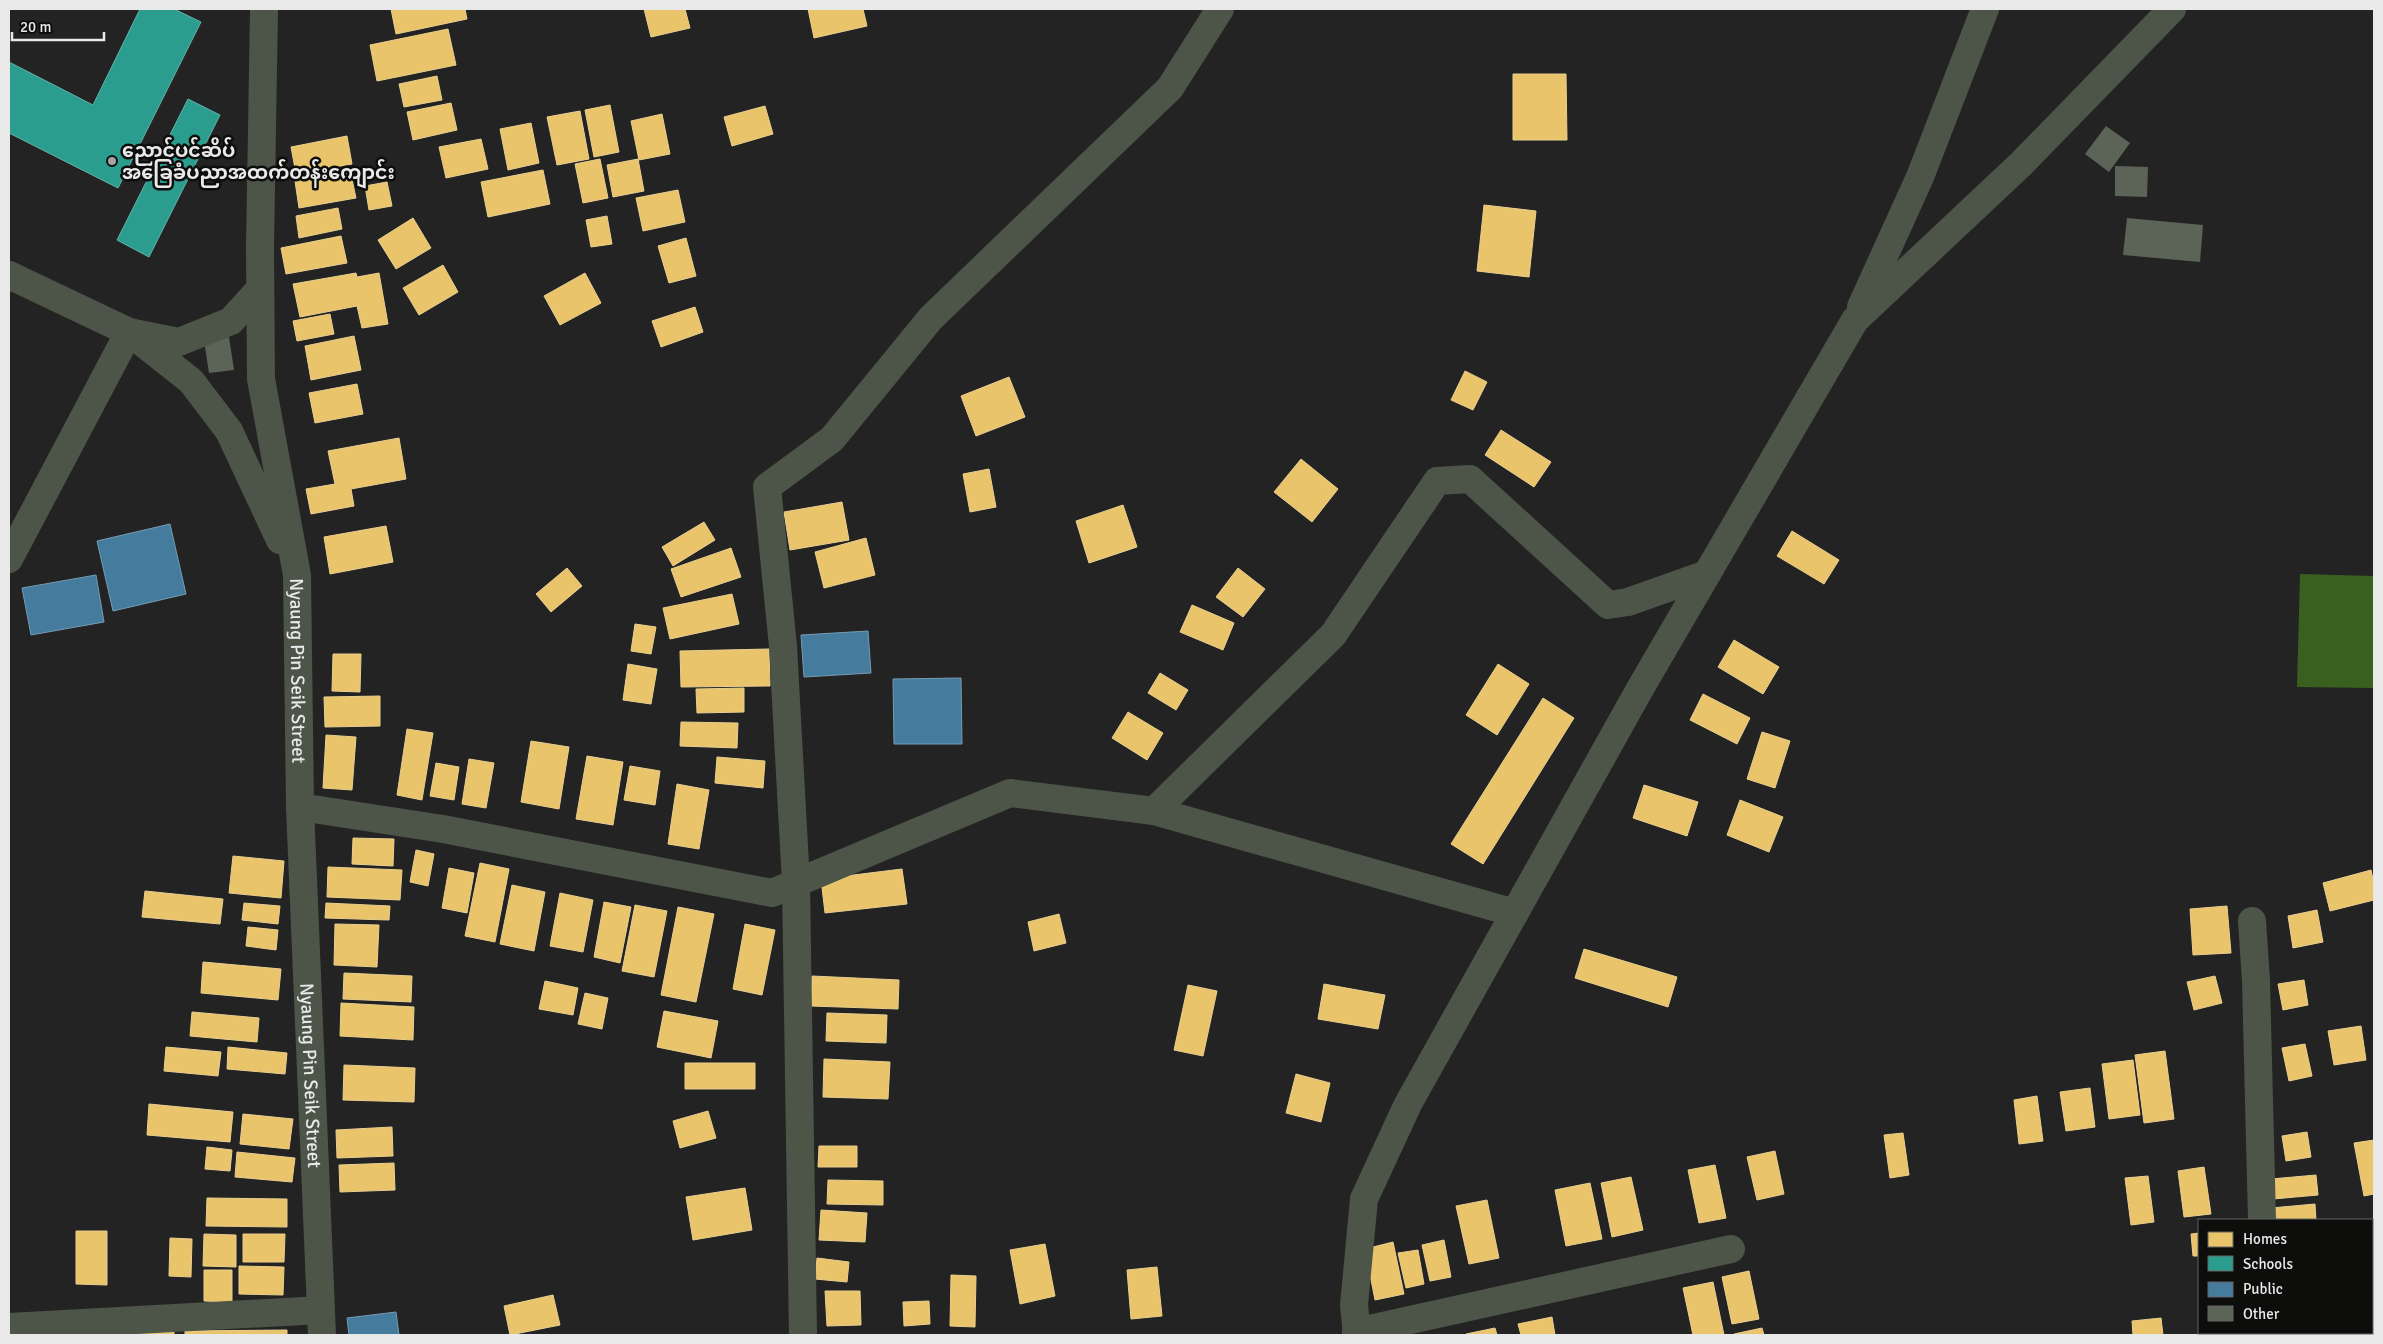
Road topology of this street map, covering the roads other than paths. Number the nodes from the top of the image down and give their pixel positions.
1 (264, 9) edge
2 (1220, 9) edge
3 (1985, 9) edge
4 (2172, 9) edge
5 (9, 275) edge
6 (260, 289) junction
7 (1855, 320) junction
8 (129, 332) junction
9 (9, 559) edge
10 (1707, 574) junction
11 (297, 575) junction
12 (300, 807) junction
13 (1154, 811) junction
14 (796, 883) junction
15 (1515, 913) junction
16 (2252, 921) dead end
17 (2262, 1219) edge
18 (1731, 1249) dead end
19 (322, 1323) edge
20 (9, 1327) edge
21 (1357, 1334) edge
22 (803, 1335) edge

1 - 6 street, Nyaung Pin Seik Street
2 - 14 street
3 - 7 street
4 - 7 street
5 - 8 street
6 - 8 street
6 - 11 street, Nyaung Pin Seik Street
7 - 10 street
8 - 9 street
8 - 11 street
10 - 13 street
10 - 15 street
11 - 12 street, Nyaung Pin Seik Street
12 - 14 street
12 - 19 street, Nyaung Pin Seik Street
13 - 14 street
13 - 15 street
14 - 22 street
15 - 21 street
16 - 17 street
18 - 21 street
19 - 20 street

